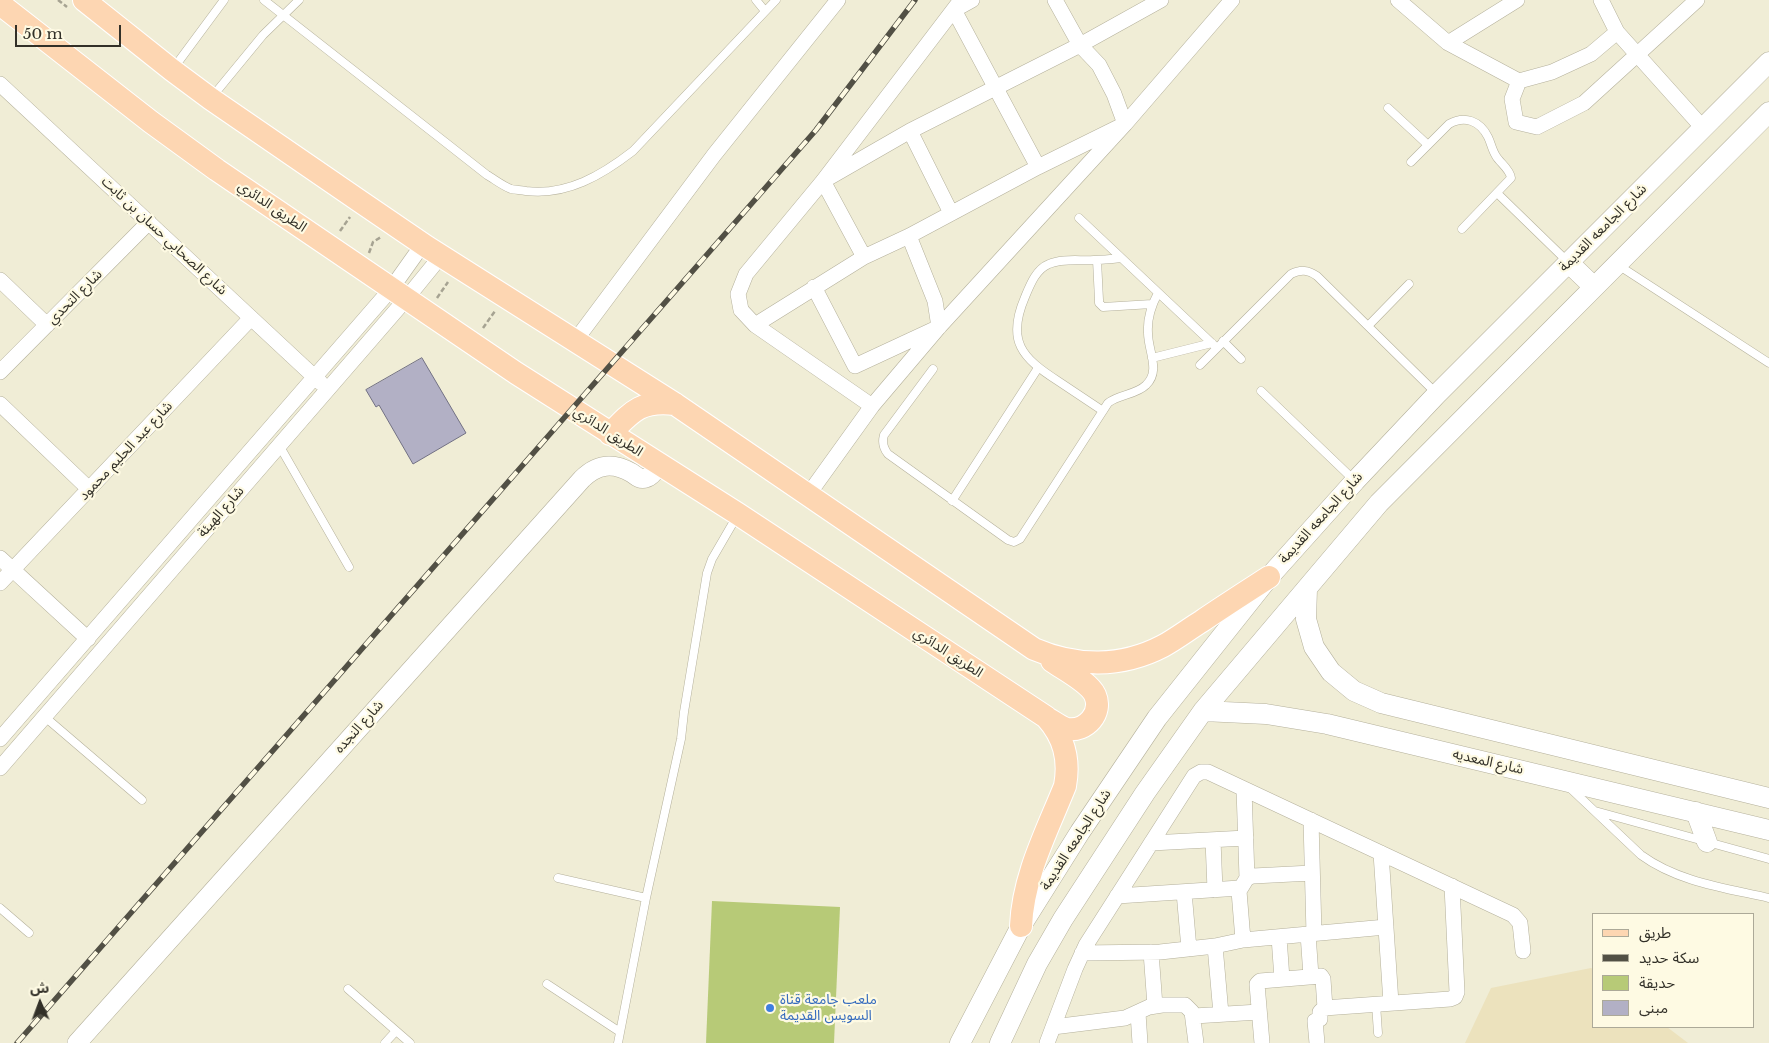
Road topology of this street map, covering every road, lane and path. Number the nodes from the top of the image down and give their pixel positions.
1 (264, 0) edge
2 (299, 0) edge
3 (756, 0) edge
4 (776, 0) edge
5 (838, 0) edge
6 (972, 0) edge
7 (1055, 0) edge
8 (1160, 0) edge
9 (1232, 0) edge
10 (1398, 0) edge
11 (1517, 0) edge
12 (1601, 0) edge
13 (1697, 0) edge
14 (87, 1) edge
15 (223, 1) edge
16 (0, 4) edge
17 (957, 5) edge
18 (765, 11) junction
19 (283, 16) junction
20 (1617, 32) junction
21 (1448, 43) junction
22 (1080, 45) junction
23 (1638, 55) junction
24 (1769, 62) edge
25 (172, 70) junction
26 (1519, 81) junction
27 (0, 84) edge
28 (994, 87) junction
29 (211, 99) junction
30 (1388, 108) dead end
31 (1769, 112) edge
32 (1126, 124) junction
33 (1703, 128) junction
34 (910, 131) junction
35 (1428, 145) junction
36 (1411, 162) dead end
37 (1038, 167) junction
38 (823, 181) junction
39 (1497, 193) junction
40 (361, 202) junction
41 (951, 213) junction
42 (1079, 218) dead end
43 (149, 222) junction
44 (1462, 229) dead end
45 (383, 236) dead end
46 (909, 236) junction
47 (330, 247) junction
48 (432, 250) junction
49 (368, 255) dead end
50 (864, 257) junction
51 (1121, 258) junction
52 (1097, 260) junction
53 (1568, 262) junction
54 (1617, 264) junction
55 (0, 280) edge
56 (449, 280) dead end
57 (1409, 284) dead end
58 (1594, 287) junction
59 (814, 288) junction
60 (1158, 293) junction
61 (398, 294) junction
62 (444, 302) dead end
63 (1152, 304) junction
64 (496, 309) dead end
65 (251, 318) junction
66 (47, 325) junction
67 (755, 325) junction
68 (1368, 326) junction
69 (939, 327) junction
70 (483, 328) dead end
71 (575, 341) junction
72 (1223, 341) junction
73 (1214, 345) junction
74 (1152, 358) junction
75 (1241, 359) dead end
76 (1769, 362) edge
77 (1200, 365) dead end
78 (855, 366) junction
79 (1038, 368) junction
80 (933, 369) dead end
81 (0, 372) edge
82 (315, 377) junction
83 (842, 385) junction
84 (327, 389) junction
85 (1262, 391) dead end
86 (1437, 394) junction
87 (0, 404) edge
88 (675, 404) junction
89 (872, 406) junction
90 (1103, 411) junction
91 (610, 434) junction
92 (279, 445) junction
93 (660, 465) junction
94 (1355, 481) junction
95 (89, 489) junction
96 (808, 495) junction
97 (952, 501) junction
98 (738, 514) junction
99 (0, 558) edge
100 (348, 567) dead end
101 (13, 570) junction
102 (1269, 577) junction
103 (0, 583) edge
104 (1307, 589) junction
105 (88, 639) junction
106 (1034, 649) junction
107 (1204, 711) junction
108 (45, 717) junction
109 (1046, 717) junction
110 (1530, 738) junction
111 (0, 739) edge
112 (0, 768) edge
113 (1522, 770) junction
114 (1560, 780) junction
115 (1244, 789) junction
116 (1769, 798) edge
117 (142, 800) dead end
118 (1594, 811) junction
119 (1696, 812) junction
120 (1312, 820) junction
121 (1769, 830) edge
122 (1246, 838) junction
123 (1213, 840) junction
124 (1707, 842) junction
125 (1151, 843) junction
126 (1381, 853) junction
127 (1769, 859) edge
128 (1312, 873) junction
129 (558, 878) dead end
130 (1244, 883) junction
131 (1452, 886) junction
132 (1215, 890) junction
133 (1184, 892) junction
134 (1117, 896) junction
135 (646, 898) junction
136 (1769, 898) edge
137 (0, 908) edge
138 (1021, 926) junction
139 (1386, 927) junction
140 (28, 933) dead end
141 (1311, 934) junction
142 (1279, 937) junction
143 (1243, 940) junction
144 (1215, 946) junction
145 (1189, 949) junction
146 (1523, 951) dead end
147 (1151, 952) junction
148 (1082, 953) junction
149 (1311, 976) junction
150 (1282, 979) junction
151 (547, 984) dead end
152 (348, 989) dead end
153 (1384, 1004) junction
154 (1155, 1006) junction
155 (1325, 1008) junction
156 (1259, 1012) junction
157 (1138, 1014) junction
158 (1221, 1014) junction
159 (1194, 1016) junction
160 (1053, 1027) junction
161 (396, 1031) junction
162 (620, 1032) junction
163 (1378, 1033) dead end
164 (77, 1043) edge
165 (385, 1043) edge
166 (410, 1043) edge
167 (618, 1043) edge
168 (960, 1043) edge
169 (1000, 1043) edge
170 (1047, 1043) edge
171 (1140, 1043) edge
172 (1196, 1043) edge
173 (1262, 1043) edge
174 (1317, 1043) edge

1 - 19 lane
2 - 19 lane
3 - 18 lane
4 - 18 lane
5 - 71 street
6 - 17 street
7 - 22 street
8 - 22 street
9 - 32 street
10 - 21 street
11 - 21 street
12 - 20 street
13 - 23 street
14 - 25 main road
15 - 25 lane
16 - 47 main road, الطريق الدائري
17 - 28 street
17 - 38 street
18 - 19 lane
19 - 29 lane
20 - 23 street
20 - 26 street
21 - 26 street
22 - 28 street
22 - 32 street
23 - 26 street
23 - 33 street
24 - 33 main road, شارع الجامعه القديمة
25 - 29 main road
27 - 43 street, شارع الصحابي حسان بن ثابت
28 - 34 street
28 - 37 street
29 - 40 main road
30 - 35 lane
31 - 54 main road
32 - 37 street
32 - 69 street
33 - 53 main road, شارع الجامعه القديمة
34 - 38 street
34 - 41 street
35 - 36 lane
35 - 39 lane
37 - 41 street
38 - 50 street
38 - 67 street
39 - 44 lane
39 - 53 lane
40 - 47 path
40 - 48 main road
41 - 46 street
42 - 51 lane
43 - 65 street, شارع الصحابي حسان بن ثابت
43 - 66 street, شارع التحدي
45 - 49 path
46 - 50 street
46 - 69 street
47 - 61 main road, الطريق الدائري
48 - 61 street, شارع الهيئة
48 - 61 street, شارع الهيئة
48 - 71 main road
50 - 59 street
51 - 52 lane
51 - 60 lane
52 - 63 lane
52 - 79 lane
53 - 58 main road
53 - 86 main road, شارع الجامعه القديمة
54 - 58 main road
54 - 76 lane
55 - 66 street
56 - 62 path
57 - 68 lane
58 - 104 main road
59 - 67 street
59 - 78 street
60 - 63 lane
60 - 73 lane
61 - 82 street, شارع الهيئة
61 - 84 street, شارع الهيئة
61 - 91 main road, الطريق الدائري
63 - 74 lane
64 - 70 path
65 - 82 street, شارع الصحابي حسان بن ثابت
65 - 95 street, شارع عبد الحليم محمود
66 - 81 street, شارع التحدي
67 - 83 street
68 - 72 lane
68 - 86 lane
69 - 78 street
69 - 89 street
71 - 88 main road
72 - 73 lane
72 - 75 lane
73 - 74 lane
73 - 77 lane
74 - 90 lane
78 - 83 street
79 - 90 lane
79 - 97 lane
80 - 97 lane
82 - 84 street, شارع الصحابي حسان بن ثابت
82 - 105 street, شارع الهيئة
83 - 89 street
84 - 92 street, شارع الهيئة
85 - 94 lane
86 - 94 main road, شارع الجامعه القديمة
87 - 95 street
88 - 91 main road
88 - 96 main road
89 - 96 street
90 - 97 lane
91 - 93 main road, الطريق الدائري
92 - 100 lane
92 - 108 street, شارع الهيئة
93 - 98 main road, الطريق الدائري
93 - 164 street, شارع النجده
94 - 102 main road, شارع الجامعه القديمة
95 - 101 street, شارع عبد الحليم محمود
96 - 106 main road
98 - 109 main road, الطريق الدائري
98 - 135 lane
99 - 101 street
101 - 103 street, شارع عبد الحليم محمود
101 - 105 street
102 - 106 main road
102 - 138 main road, شارع الجامعه القديمة
104 - 107 main road
104 - 110 main road
105 - 111 street, شارع الهيئة
106 - 109 main road
107 - 113 main road, شارع المعديه
107 - 169 main road
108 - 112 street, شارع الهيئة
108 - 117 lane
109 - 138 main road, الطريق الدائري
110 - 113 main road
110 - 116 main road
113 - 114 main road, شارع المعديه
114 - 118 lane
114 - 119 main road, شارع المعديه
115 - 120 street
115 - 122 street
115 - 125 street
118 - 124 lane
118 - 136 lane
119 - 121 main road, شارع المعديه
119 - 124 main road
120 - 126 street
120 - 128 street
122 - 123 street
122 - 130 street
123 - 125 street
123 - 132 street
124 - 127 lane
125 - 134 street
126 - 131 street
126 - 139 street
128 - 130 street
128 - 141 street
129 - 135 lane
130 - 132 street
130 - 143 street
131 - 146 street
131 - 153 street
132 - 133 street
133 - 134 street
133 - 145 street
134 - 148 street
135 - 162 lane
137 - 140 lane
138 - 168 main road, شارع الجامعه القديمة
139 - 141 street
139 - 153 street
141 - 142 street
141 - 149 street
142 - 143 street
142 - 150 street
143 - 144 street
144 - 145 street
144 - 158 street
145 - 147 street
147 - 148 street
147 - 154 street
148 - 160 street
149 - 150 street
149 - 155 street
150 - 156 street
151 - 162 lane
152 - 161 lane
153 - 155 street
153 - 163 lane
154 - 157 street
154 - 159 street
155 - 174 street
156 - 158 street
156 - 173 street
157 - 160 street
157 - 171 street
158 - 159 street
159 - 172 street
160 - 170 street
161 - 165 lane
161 - 166 lane
162 - 167 lane

